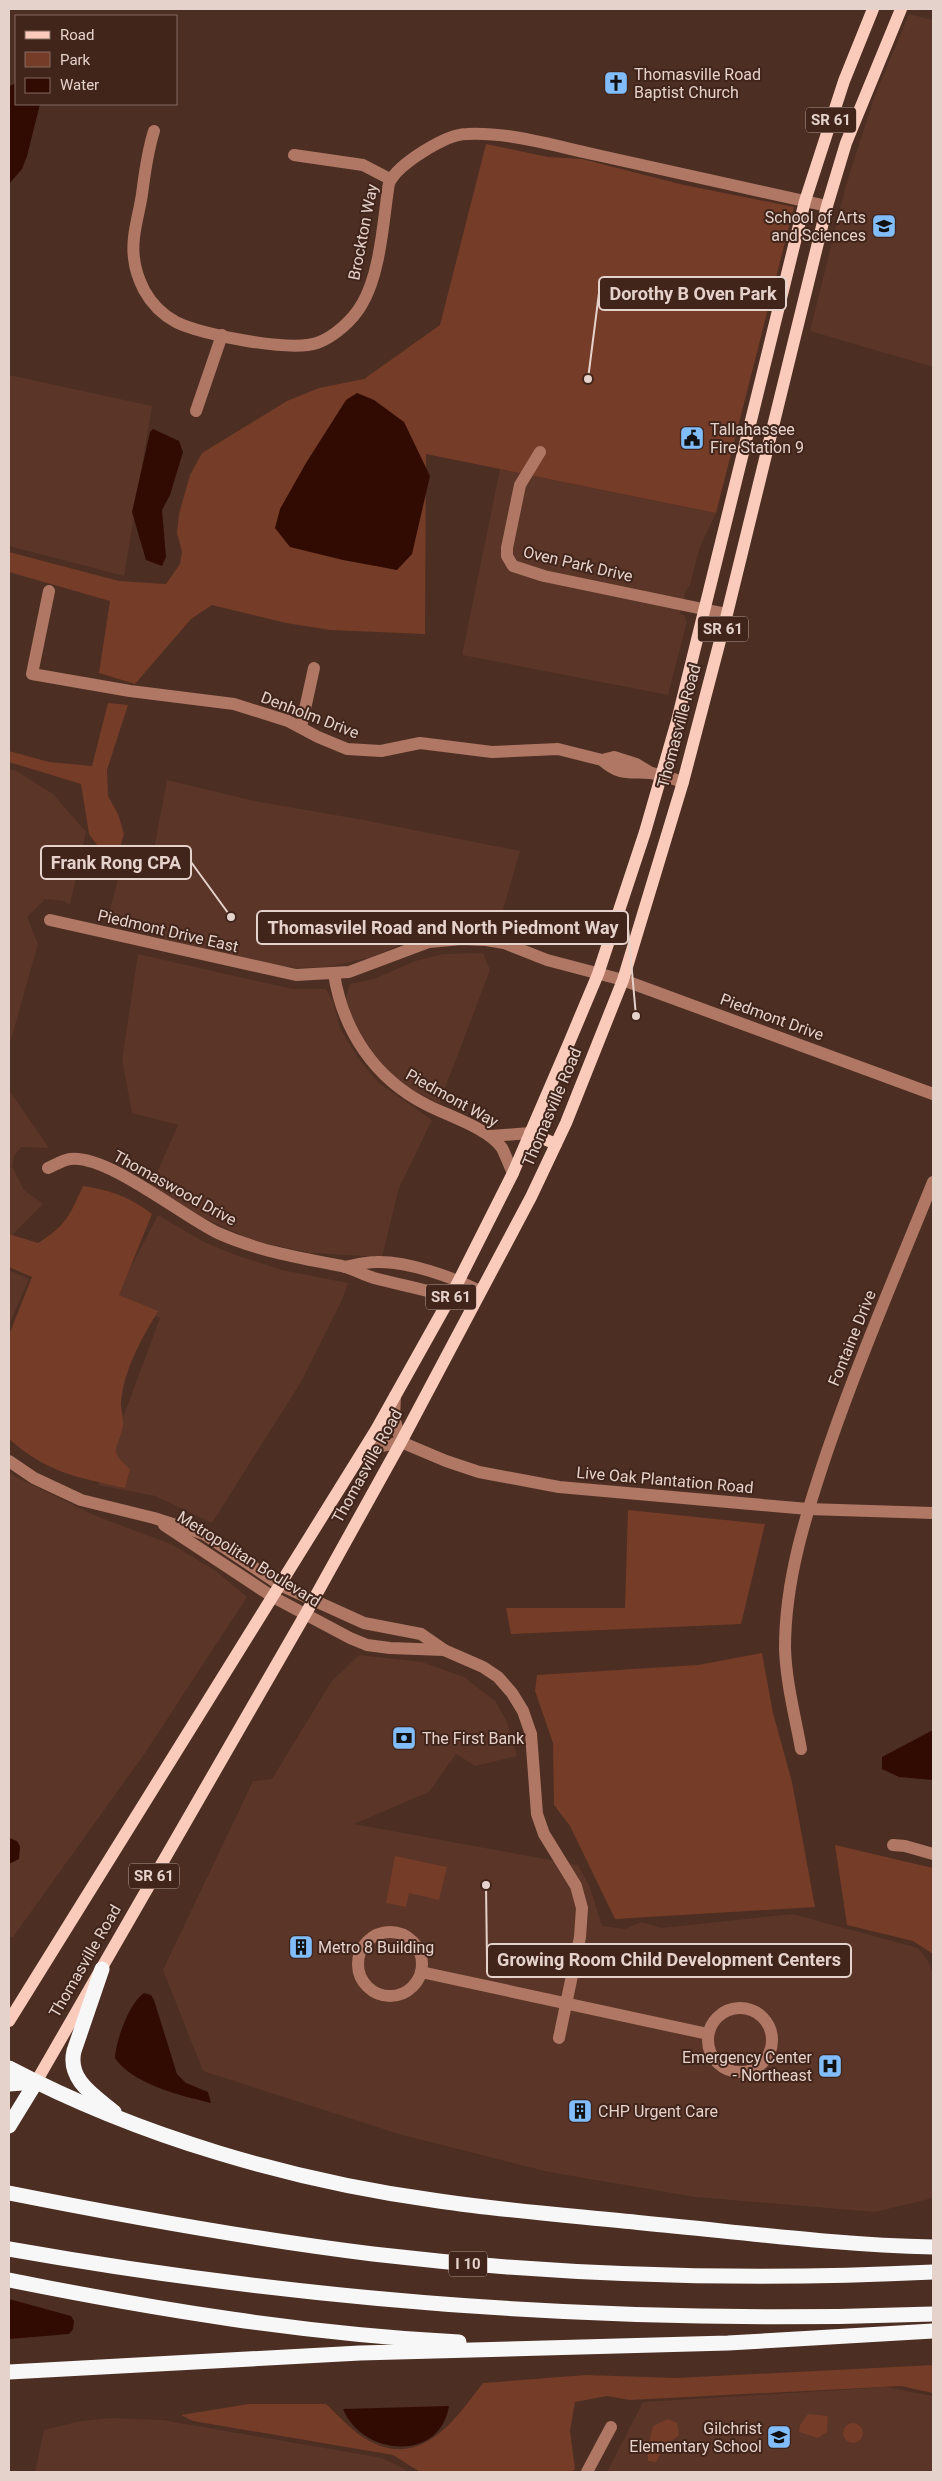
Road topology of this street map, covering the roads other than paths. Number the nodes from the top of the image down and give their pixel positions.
1 (873, 9) edge
2 (901, 9) edge
3 (154, 131) dead end
4 (294, 155) dead end
5 (390, 179) junction
6 (805, 201) junction
7 (827, 206) junction
8 (222, 336) junction
9 (764, 361) junction
10 (786, 367) junction
11 (196, 411) dead end
12 (540, 452) dead end
13 (731, 498) junction
14 (753, 502) junction
15 (49, 591) dead end
16 (703, 608) junction
17 (727, 614) junction
18 (314, 668) dead end
19 (301, 727) junction
20 (656, 775) junction
21 (683, 782) junction
22 (50, 920) dead end
23 (334, 974) junction
24 (598, 974) junction
25 (623, 980) junction
26 (933, 1094) edge
27 (530, 1133) junction
28 (491, 1136) junction
29 (556, 1144) junction
30 (48, 1168) dead end
31 (513, 1173) junction
32 (933, 1182) edge
33 (345, 1267) junction
34 (458, 1280) junction
35 (480, 1291) junction
36 (451, 1296) junction
37 (473, 1306) junction
38 (395, 1396) junction
39 (401, 1442) junction
40 (361, 1455) junction
41 (9, 1461) edge
42 (808, 1509) junction
43 (933, 1513) edge
44 (154, 1518) junction
45 (280, 1585) junction
46 (273, 1597) junction
47 (314, 1600) junction
48 (305, 1615) junction
49 (444, 1650) junction
50 (802, 1749) dead end
51 (893, 1846) dead end
52 (933, 1854) edge
53 (102, 1969) junction
54 (421, 1972) junction
55 (566, 2004) junction
56 (9, 2021) edge
57 (708, 2034) junction
58 (559, 2038) dead end
59 (9, 2068) edge
60 (36, 2082) junction
61 (9, 2084) edge
62 (123, 2119) junction
63 (9, 2126) edge
64 (9, 2193) edge
65 (933, 2246) edge
66 (9, 2249) edge
67 (933, 2272) edge
68 (9, 2280) edge
69 (933, 2314) edge
70 (933, 2331) edge
71 (573, 2346) junction
72 (9, 2372) edge
73 (610, 2427) dead end
74 (587, 2472) edge

1 - 6 main road, Thomasville Road / SR 61
2 - 7 main road, Thomasville Road / SR 61
3 - 8 street, Brockton Way
4 - 5 street
5 - 6 street, Brockton Way
5 - 8 street, Brockton Way
6 - 7 street, Brockton Way
6 - 9 main road, Thomasville Road / SR 61
7 - 10 main road, Thomasville Road / SR 61
8 - 11 street
9 - 10 main road
9 - 13 main road, Thomasville Road / SR 61
10 - 14 main road, Thomasville Road / SR 61
12 - 16 street, Oven Park Drive
13 - 14 main road
13 - 16 main road, Thomasville Road / SR 61
14 - 17 main road, Thomasville Road / SR 61
15 - 19 street, Denholm Drive
16 - 17 street, Oven Park Drive
16 - 20 main road, Thomasville Road / SR 61
17 - 21 main road, Thomasville Road / SR 61
18 - 19 street
19 - 20 street, Denholm Drive
20 - 21 street, Denholm Drive
20 - 24 main road, Thomasville Road / SR 61
21 - 25 main road, Thomasville Road / SR 61
22 - 23 street, Piedmont Drive East
23 - 24 street, Piedmont Drive East
23 - 28 street, Piedmont Way
24 - 25 street, Piedmont Drive
24 - 27 main road, Thomasville Road / SR 61
25 - 26 street, Piedmont Drive
25 - 29 main road, Thomasville Road / SR 61
27 - 28 street
27 - 29 main road
27 - 31 main road, Thomasville Road / SR 61
28 - 31 street, Piedmont Way
29 - 35 main road, Thomasville Road / SR 61
30 - 33 street, Thomaswood Drive
31 - 34 main road, Thomasville Road / SR 61
32 - 42 street, Fontaine Drive
33 - 34 street, Thomaswood Drive
33 - 36 street, Thomaswood Drive
34 - 35 street, Thomaswood Drive
34 - 36 main road, Thomasville Road / SR 61
35 - 37 main road, Thomasville Road / SR 61
36 - 37 street, Thomaswood Drive
36 - 38 main road, Thomasville Road / SR 61
37 - 39 main road, Thomasville Road / SR 61
38 - 39 street
38 - 40 main road, Thomasville Road / SR 61
39 - 40 street
39 - 42 street, Live Oak Plantation Road
39 - 47 main road, Thomasville Road / SR 61
40 - 45 main road, Thomasville Road / SR 61
41 - 44 street, Metropolitan Boulevard
42 - 43 street, Live Oak Plantation Road
42 - 50 street, Fontaine Drive
44 - 45 street, Metropolitan Boulevard
44 - 46 street, Metropolitan Boulevard
45 - 46 main road, Thomasville Road / SR 61
45 - 47 street, Metropolitan Boulevard
46 - 48 street, Metropolitan Boulevard
46 - 56 main road, Thomasville Road / SR 61
47 - 48 main road, Thomasville Road / SR 61
47 - 49 street, Metropolitan Boulevard
48 - 49 street, Metropolitan Boulevard
48 - 53 main road, Thomasville Road / SR 61
49 - 55 street, Metropolitan Boulevard
51 - 52 street
53 - 60 main road, Thomasville Road / SR 61
53 - 62 highway
54 - 54 street
54 - 55 street
55 - 57 street
55 - 58 street, Metropolitan Boulevard
57 - 57 street
59 - 60 highway
60 - 61 highway
60 - 62 highway
60 - 63 highway, Thomasville Road / SR 61
62 - 65 highway
64 - 67 highway, I 10
66 - 69 highway
68 - 71 highway
70 - 71 highway
71 - 72 highway
73 - 74 street

